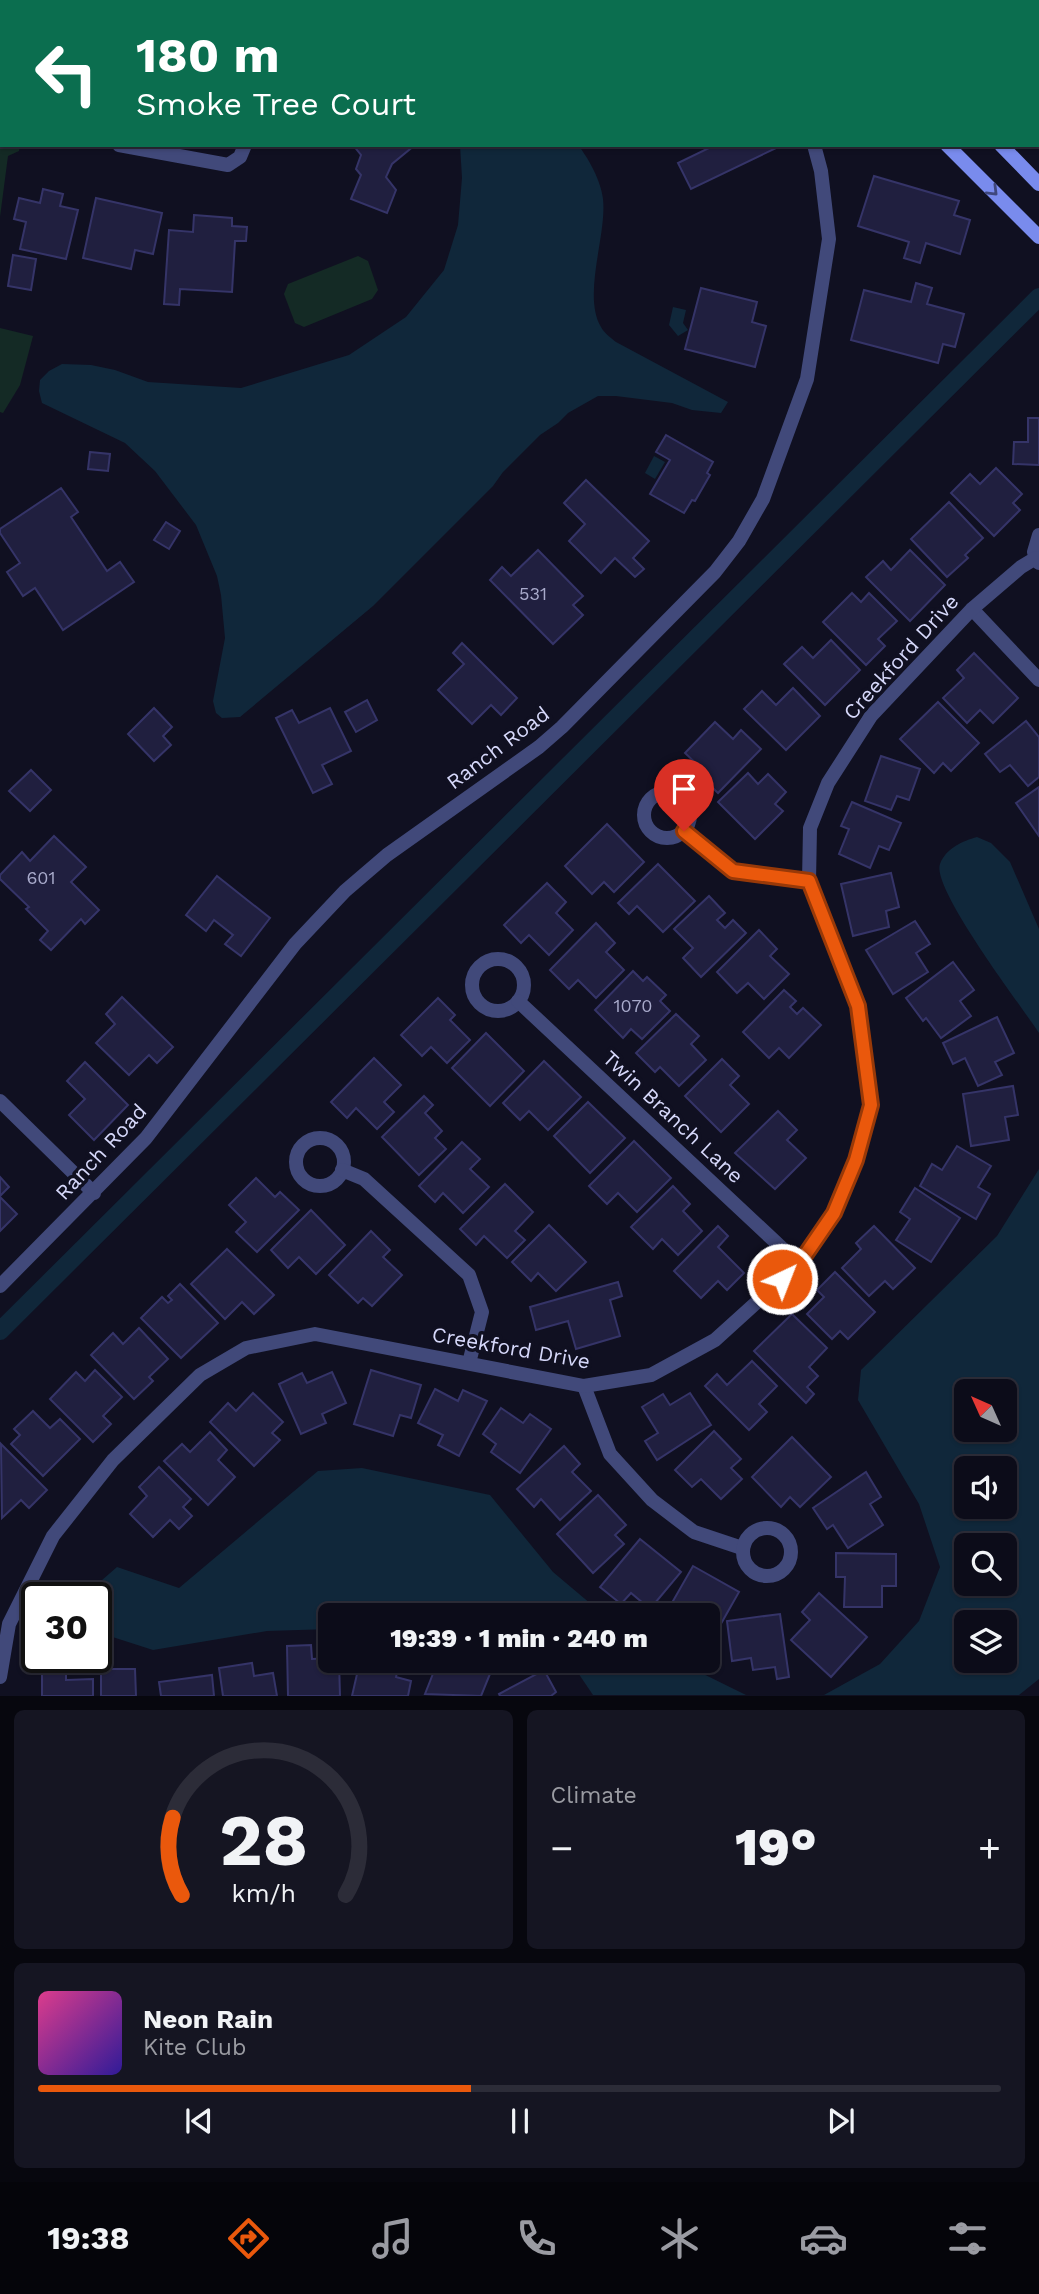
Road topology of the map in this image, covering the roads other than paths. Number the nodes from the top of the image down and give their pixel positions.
1 (130, 147) edge
2 (244, 147) edge
3 (815, 147) edge
4 (949, 147) edge
5 (1003, 147) edge
6 (1039, 184) edge
7 (1039, 237) edge
8 (1039, 536) edge
9 (1037, 561) edge
10 (972, 609) junction
11 (1039, 680) edge
12 (684, 831) dead end
13 (809, 881) junction
14 (518, 1001) dead end
15 (0, 1101) edge
16 (342, 1170) dead end
17 (94, 1193) junction
18 (799, 1264) junction
19 (0, 1286) edge
20 (469, 1363) junction
21 (584, 1386) junction
22 (742, 1548) dead end
23 (4, 1623) edge
24 (0, 1677) edge

1 - 2 street
3 - 17 street, Ranch Road
4 -> 7 main road
5 - 6 main road
8 - 9 street, Creekford Drive
9 - 10 street, Creekford Drive
10 - 11 street
10 - 13 street, Creekford Drive
12 - 13 street
13 - 18 street, Creekford Drive
14 - 18 street, Twin Branch Lane
15 - 17 street
16 - 20 street
17 - 19 street, Ranch Road
18 - 21 street, Creekford Drive
20 - 21 street, Creekford Drive
20 - 23 street, Creekford Drive
21 - 22 street
23 - 24 street, Creekford Drive

